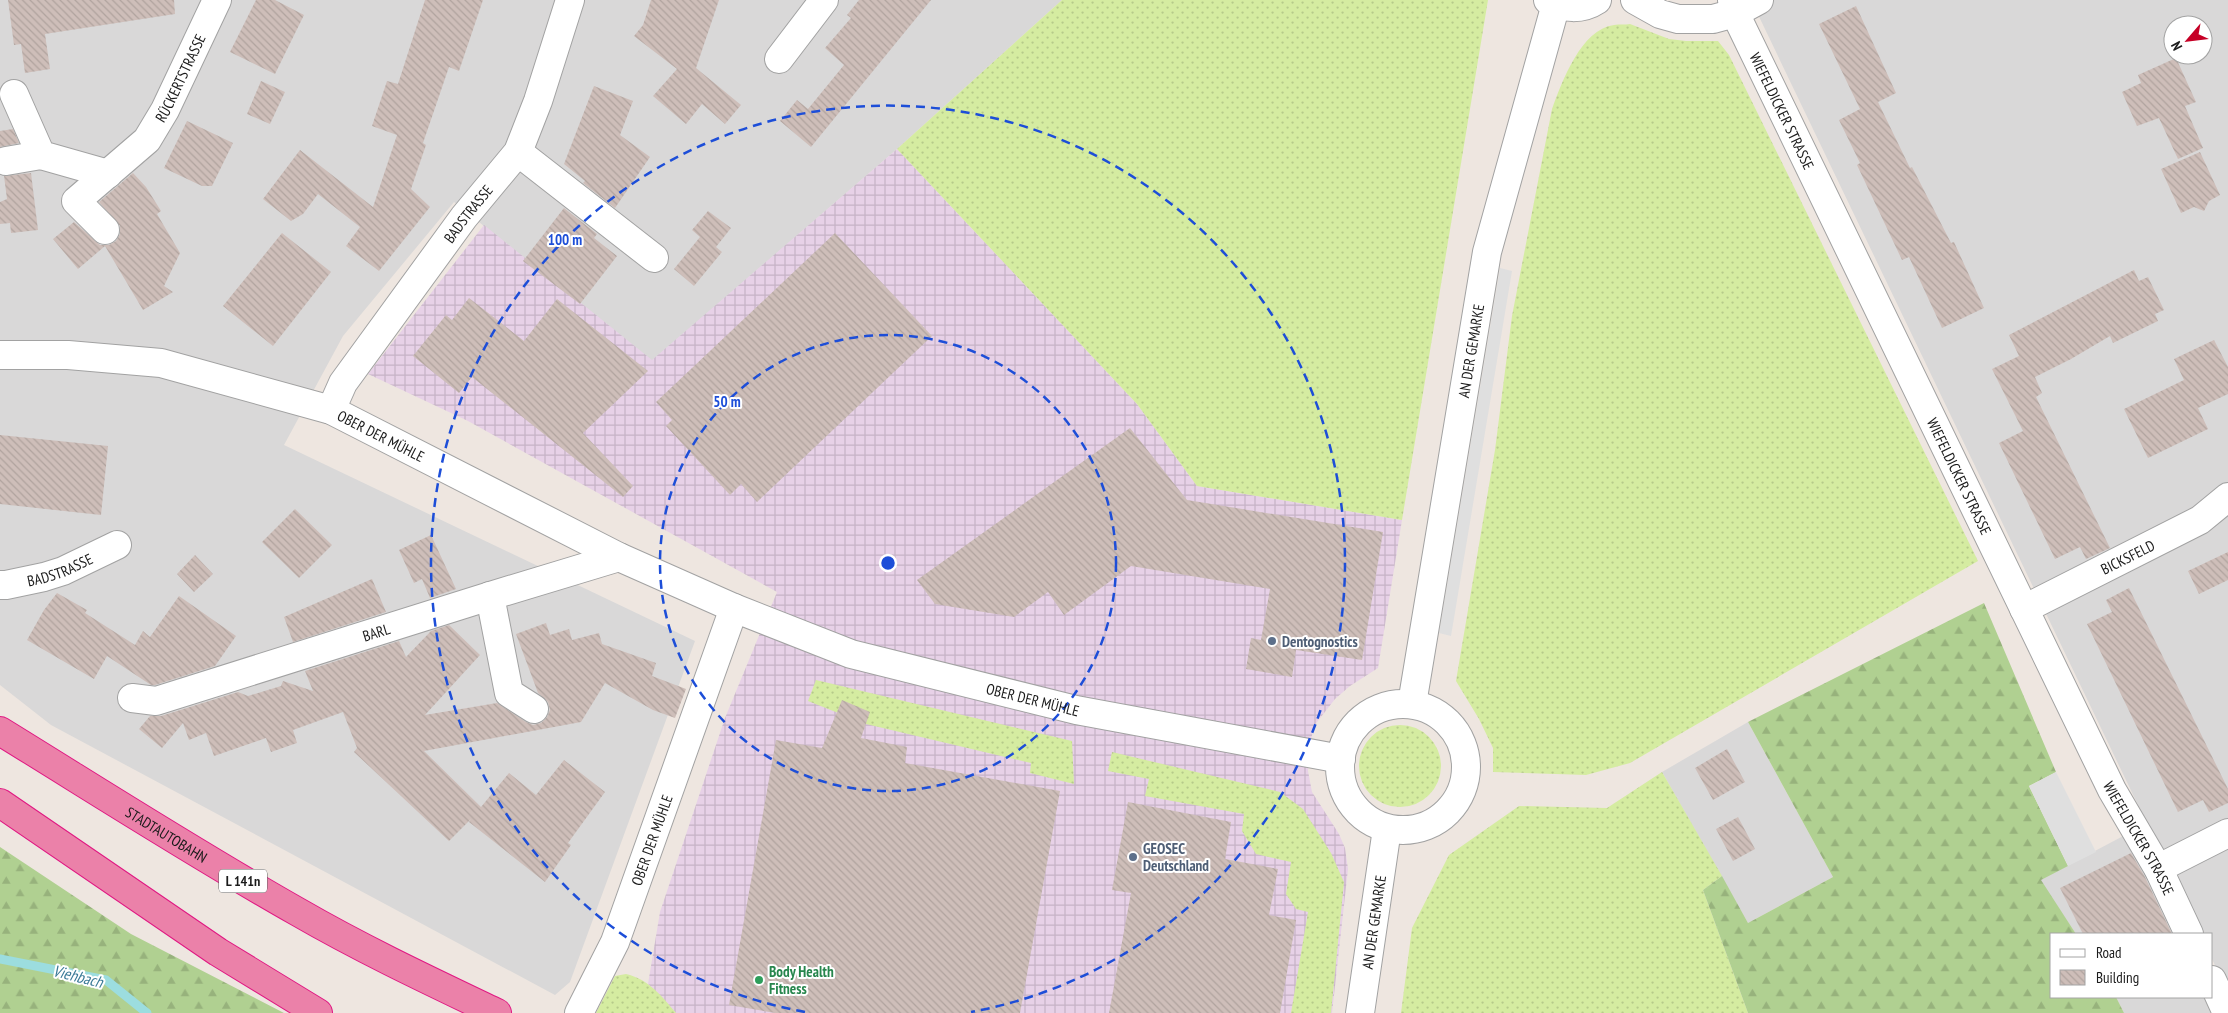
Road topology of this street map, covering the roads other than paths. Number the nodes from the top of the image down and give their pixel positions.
1 (217, 0) edge
2 (570, 0) edge
3 (824, 0) edge
4 (1597, 0) edge
5 (1635, 0) edge
6 (1759, 0) edge
7 (1552, 2) edge
8 (1733, 7) edge
9 (779, 59) dead end
10 (14, 94) dead end
11 (518, 152) junction
12 (41, 155) junction
13 (6, 161) dead end
14 (108, 174) junction
15 (105, 230) dead end
16 (654, 258) dead end
17 (0, 356) edge
18 (331, 410) junction
19 (2228, 497) edge
20 (117, 545) dead end
21 (619, 557) junction
22 (0, 585) edge
23 (490, 596) junction
24 (734, 608) junction
25 (2024, 609) junction
26 (132, 698) dead end
27 (1412, 704) junction
28 (534, 709) dead end
29 (0, 731) edge
30 (1341, 758) junction
31 (0, 803) edge
32 (1387, 829) junction
33 (2228, 833) edge
34 (2159, 870) junction
35 (2189, 933) edge
36 (2213, 982) edge
37 (318, 1013) edge
38 (497, 1013) edge
39 (579, 1013) edge
40 (1360, 1013) edge
41 (2227, 1013) edge

1 - 14 street, RÜCKERTSTRASSE
2 - 11 street, BADSTRASSE
3 - 9 street
4 - 7 street
5 - 8 street
6 - 8 street
7 - 27 street, AN DER GEMARKE
8 - 25 street, WIEFELDICKER STRASSE
10 - 12 street
11 - 16 street
11 - 18 street, BADSTRASSE
12 - 13 street
12 - 14 street
14 - 15 street, RÜCKERTSTRASSE
17 - 18 street, OBER DER MÜHLE
18 - 21 street, OBER DER MÜHLE
19 - 25 street, BICKSFELD
20 - 22 street, BADSTRASSE
21 - 23 street, BARL
21 - 24 street, OBER DER MÜHLE
23 - 26 street, BARL
23 - 28 street
24 - 30 street, OBER DER MÜHLE
24 - 39 street, OBER DER MÜHLE
25 - 34 street, WIEFELDICKER STRASSE
27 - 30 street
27 - 32 street
29 - 38 highway, STADTAUTOBAHN / L 141n
30 - 32 street
31 - 37 highway
32 - 40 street, AN DER GEMARKE
33 - 34 street
34 - 35 street, WIEFELDICKER STRASSE
36 - 41 street

